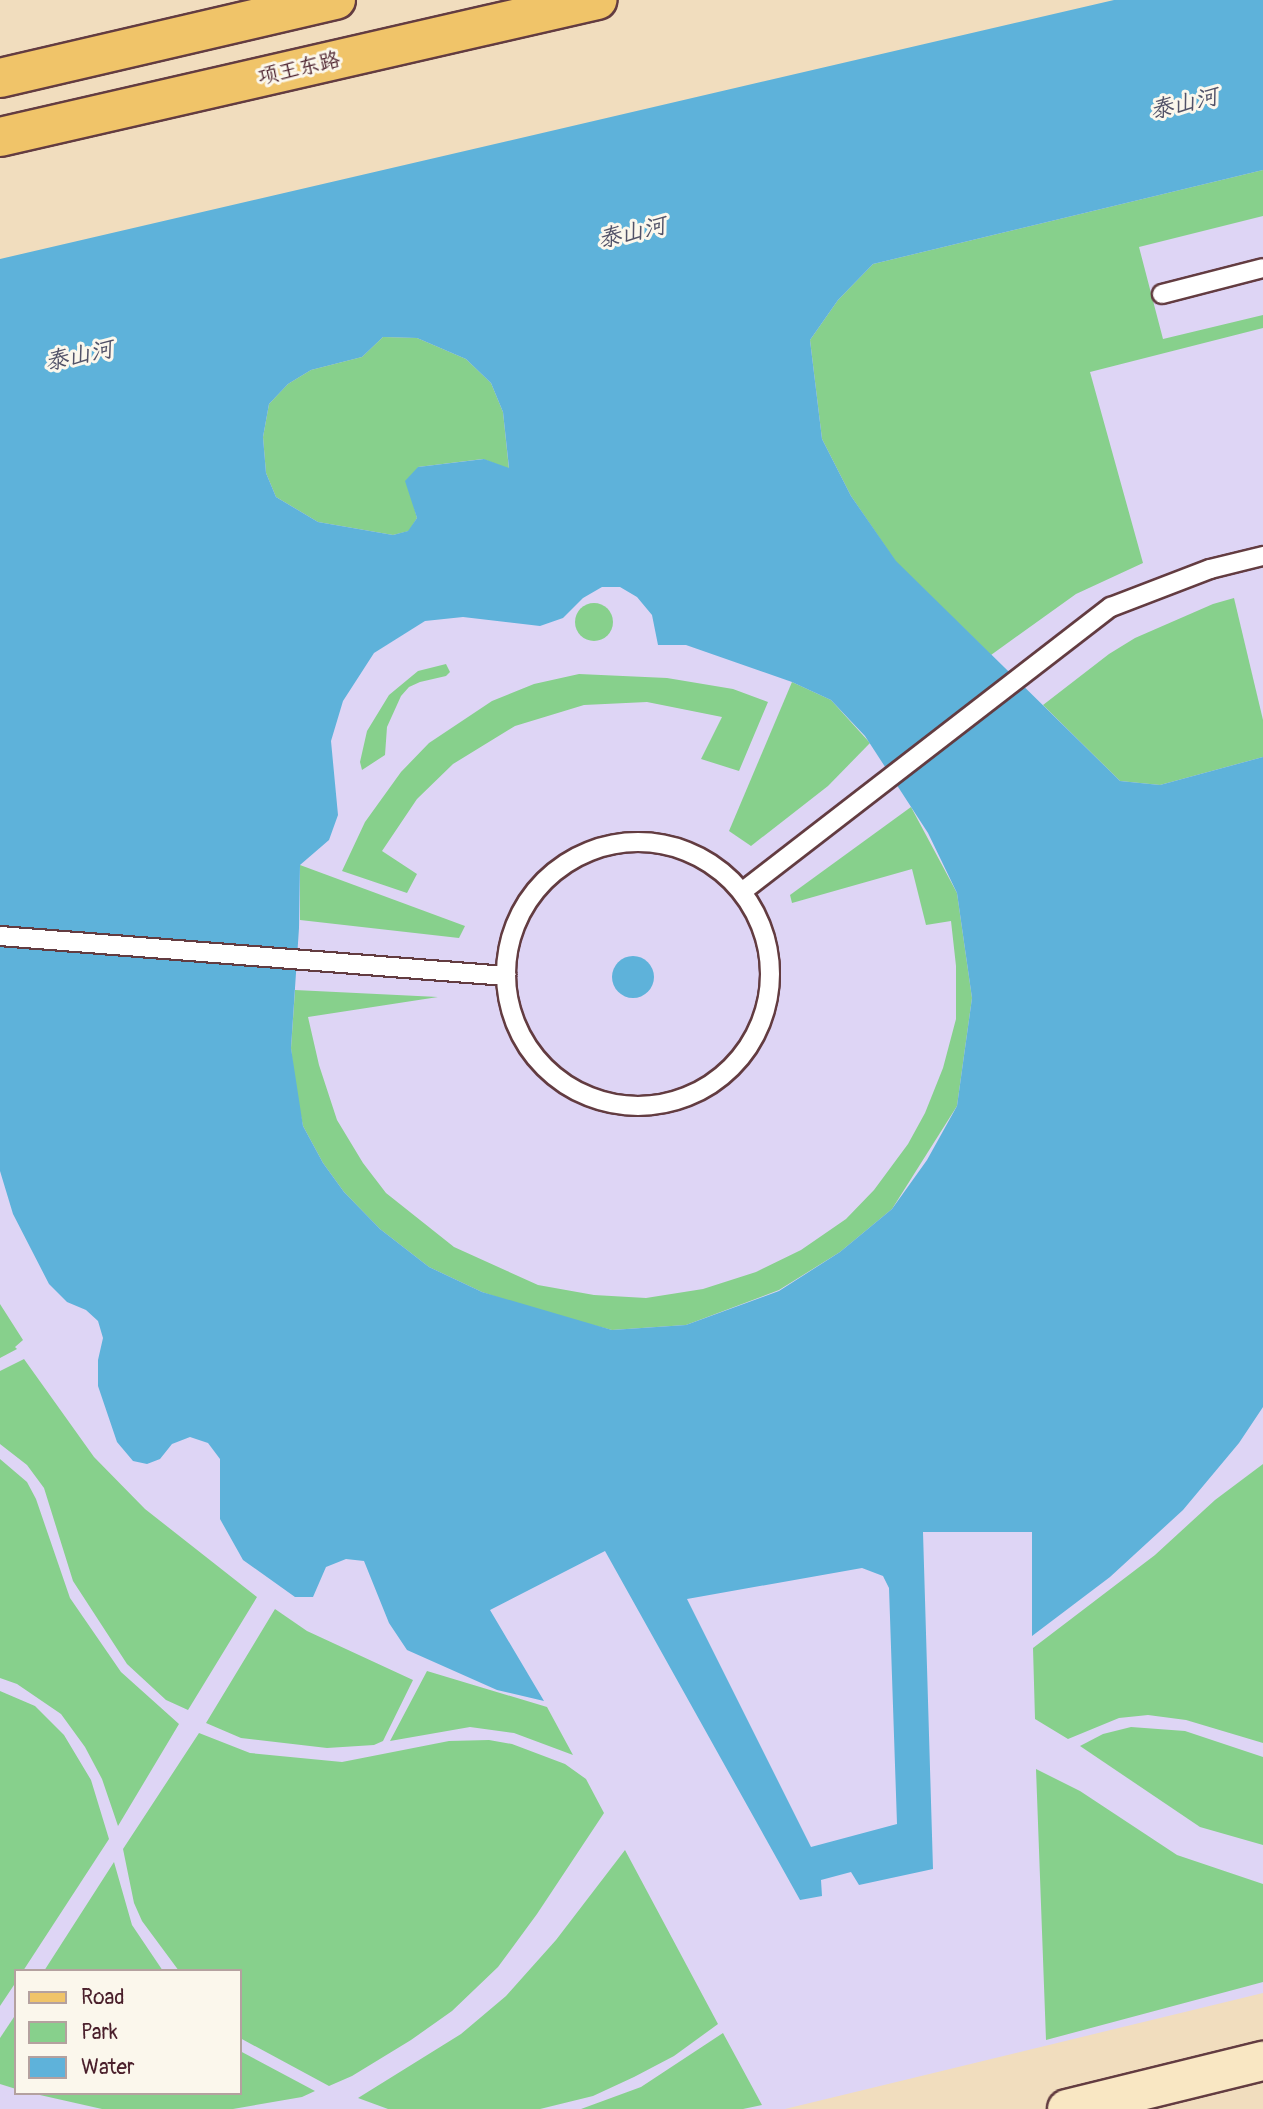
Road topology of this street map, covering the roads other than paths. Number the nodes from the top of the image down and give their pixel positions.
1 (336, 0) edge
2 (597, 0) edge
3 (0, 78) edge
4 (0, 137) edge
5 (1263, 268) edge
6 (1161, 294) dead end
7 (1263, 556) edge
8 (743, 891) junction
9 (0, 936) edge
10 (506, 976) junction
11 (1263, 2061) edge
12 (1066, 2109) edge

1 - 3 main road
2 - 4 main road, 项王东路
5 - 6 lane
7 - 8 lane
8 - 10 lane
8 - 10 lane
9 - 10 lane
11 - 12 main road

